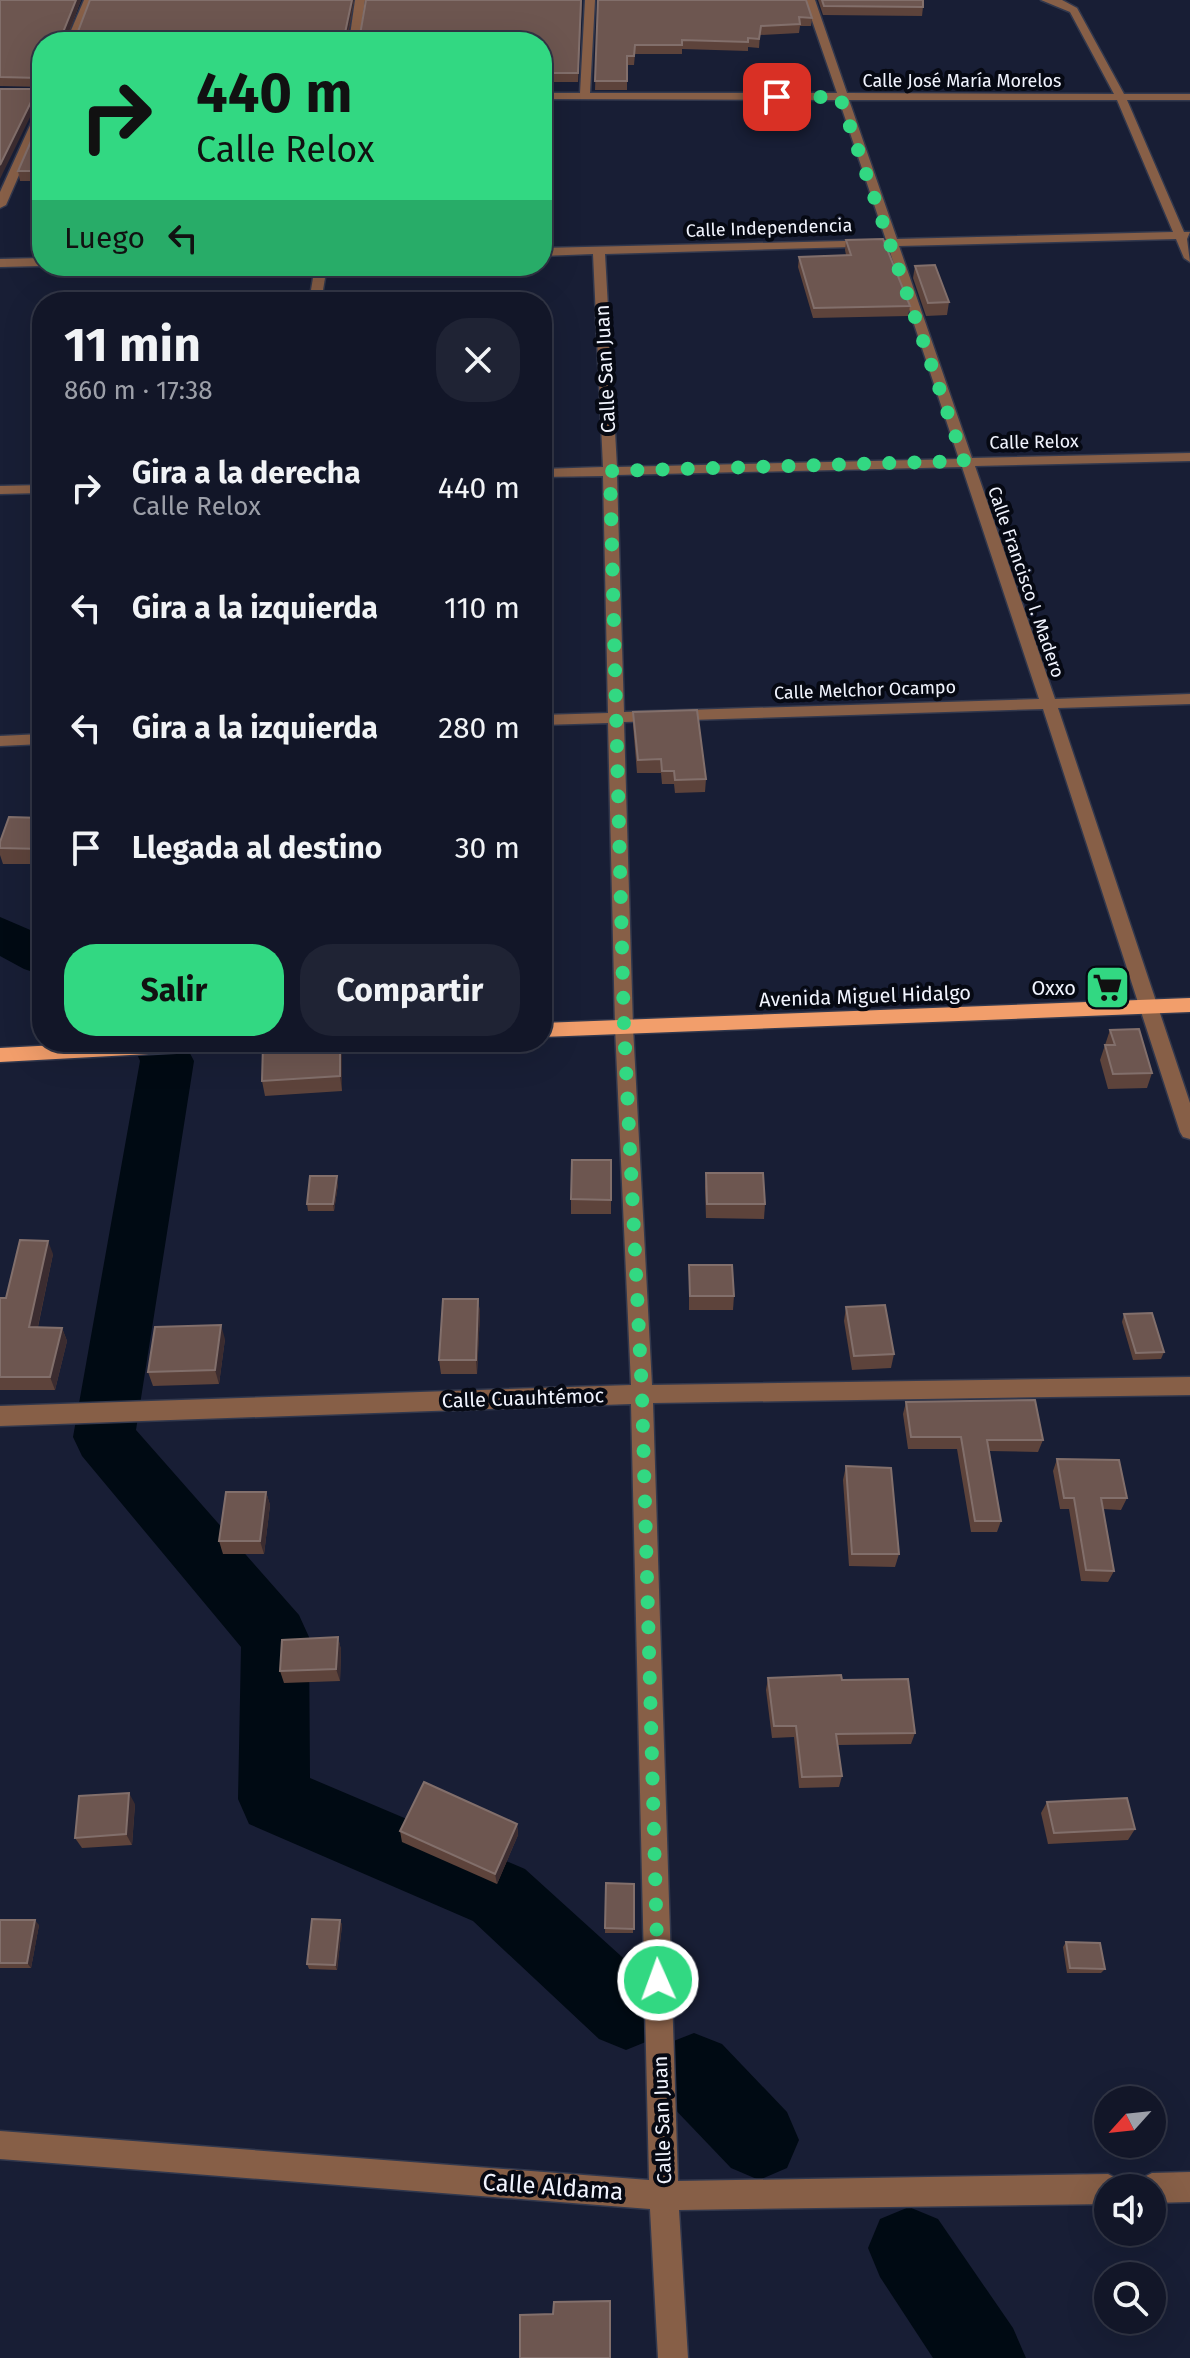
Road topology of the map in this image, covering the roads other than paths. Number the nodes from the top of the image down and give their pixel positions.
1 (89, 0) edge
2 (360, 0) edge
3 (590, 0) edge
4 (810, 0) edge
5 (1046, 0) edge
6 (1059, 2) edge
7 (75, 32) edge
8 (355, 32) edge
9 (552, 96) edge
10 (585, 96) junction
11 (840, 97) junction
12 (1121, 97) junction
13 (1190, 97) edge
14 (32, 133) edge
15 (0, 205) edge
16 (1185, 235) edge
17 (890, 242) junction
18 (599, 251) junction
19 (552, 252) edge
20 (1190, 258) edge
21 (32, 262) edge
22 (0, 263) edge
23 (1190, 457) edge
24 (964, 461) junction
25 (610, 471) junction
26 (552, 473) edge
27 (32, 489) edge
28 (0, 490) edge
29 (1190, 699) edge
30 (1049, 704) junction
31 (616, 718) junction
32 (552, 720) edge
33 (32, 739) edge
34 (0, 741) edge
35 (1190, 1005) edge
36 (1150, 1006) junction
37 (624, 1027) junction
38 (552, 1030) edge
39 (55, 1052) edge
40 (0, 1055) edge
41 (1190, 1132) edge
42 (1190, 1386) edge
43 (642, 1394) junction
44 (0, 1416) edge
45 (0, 2145) edge
46 (1190, 2187) edge
47 (1166, 2188) edge
48 (1094, 2189) edge
49 (664, 2196) junction
50 (673, 2358) edge

1 - 7 street
2 - 8 street
3 - 10 street
4 - 11 street, Calle Francisco I. Madero
5 - 6 street
6 - 12 street
9 - 10 street, Calle José María Morelos
10 - 11 street, Calle José María Morelos
11 - 12 street, Calle José María Morelos
11 - 17 street, Calle Francisco I. Madero
12 - 13 street, Calle José María Morelos
12 - 16 street
14 - 15 street
16 - 17 street, Calle Independencia
16 - 20 street
17 - 18 street, Calle Independencia
17 - 24 street, Calle Francisco I. Madero
18 - 19 street, Calle Independencia
18 - 25 street, Calle San Juan
21 - 22 street
23 - 24 street, Calle Relox
24 - 25 street, Calle Relox
24 - 30 street, Calle Francisco I. Madero
25 - 26 street, Calle Relox
25 - 31 street, Calle San Juan
27 - 28 street
29 - 30 street, Calle Melchor Ocampo
30 - 31 street, Calle Melchor Ocampo
30 - 36 street, Calle Francisco I. Madero
31 - 32 street, Calle Melchor Ocampo
31 - 37 street, Calle San Juan
33 - 34 street
35 - 36 main road, Avenida Miguel Hidalgo
36 - 37 main road, Avenida Miguel Hidalgo
36 - 41 street, Calle Francisco I. Madero
37 - 38 main road, Avenida Miguel Hidalgo
37 - 43 street, Calle San Juan
39 - 40 main road
42 - 43 street, Calle Cuauhtémoc
43 - 44 street, Calle Cuauhtémoc
43 - 49 street, Calle San Juan
45 - 49 street, Calle Aldama
46 - 47 street
48 - 49 street, Calle Aldama
49 - 50 street, Calle San Juan

